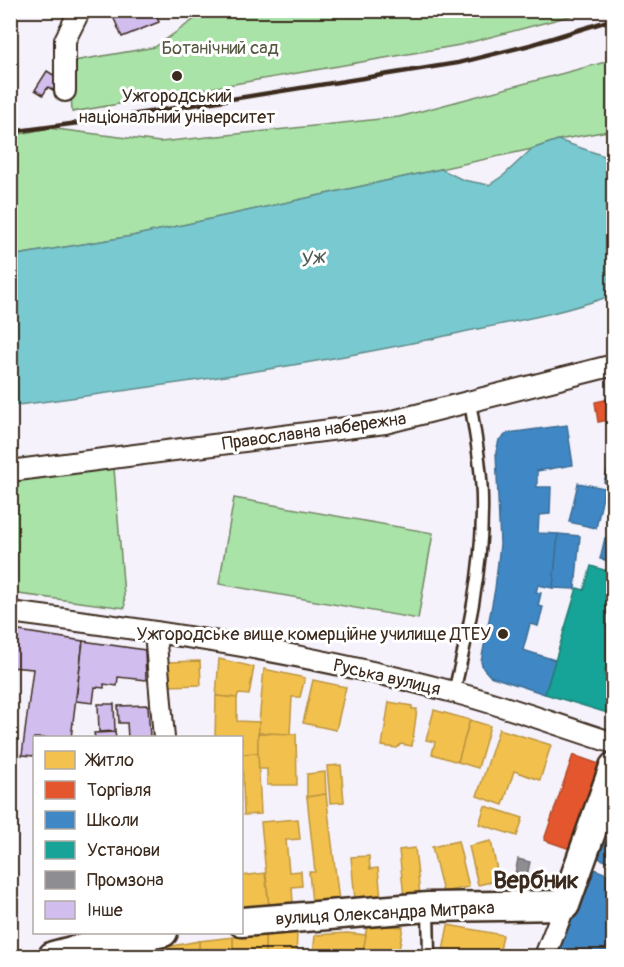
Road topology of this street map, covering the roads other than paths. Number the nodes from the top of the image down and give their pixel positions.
1 (80, 10) edge
2 (65, 91) dead end
3 (614, 365) edge
4 (470, 402) junction
5 (10, 471) edge
6 (10, 612) edge
7 (155, 632) junction
8 (454, 692) junction
9 (164, 736) edge
10 (614, 743) edge
11 (614, 767) edge
12 (565, 905) junction
13 (428, 907) junction
14 (243, 922) edge
15 (147, 942) edge
16 (53, 957) edge
17 (429, 957) edge
18 (545, 957) edge

1 - 2 street
3 - 4 street, Православна набережна
4 - 5 street, Православна набережна
4 - 8 lane
6 - 7 street
7 - 8 street, Руська вулиця
7 - 9 street
8 - 10 street, Руська вулиця
11 - 12 main road
12 - 13 main road, вулиця Олександра Митрака
12 - 18 street
13 - 14 main road, вулиця Олександра Митрака
13 - 17 lane
15 - 16 main road

